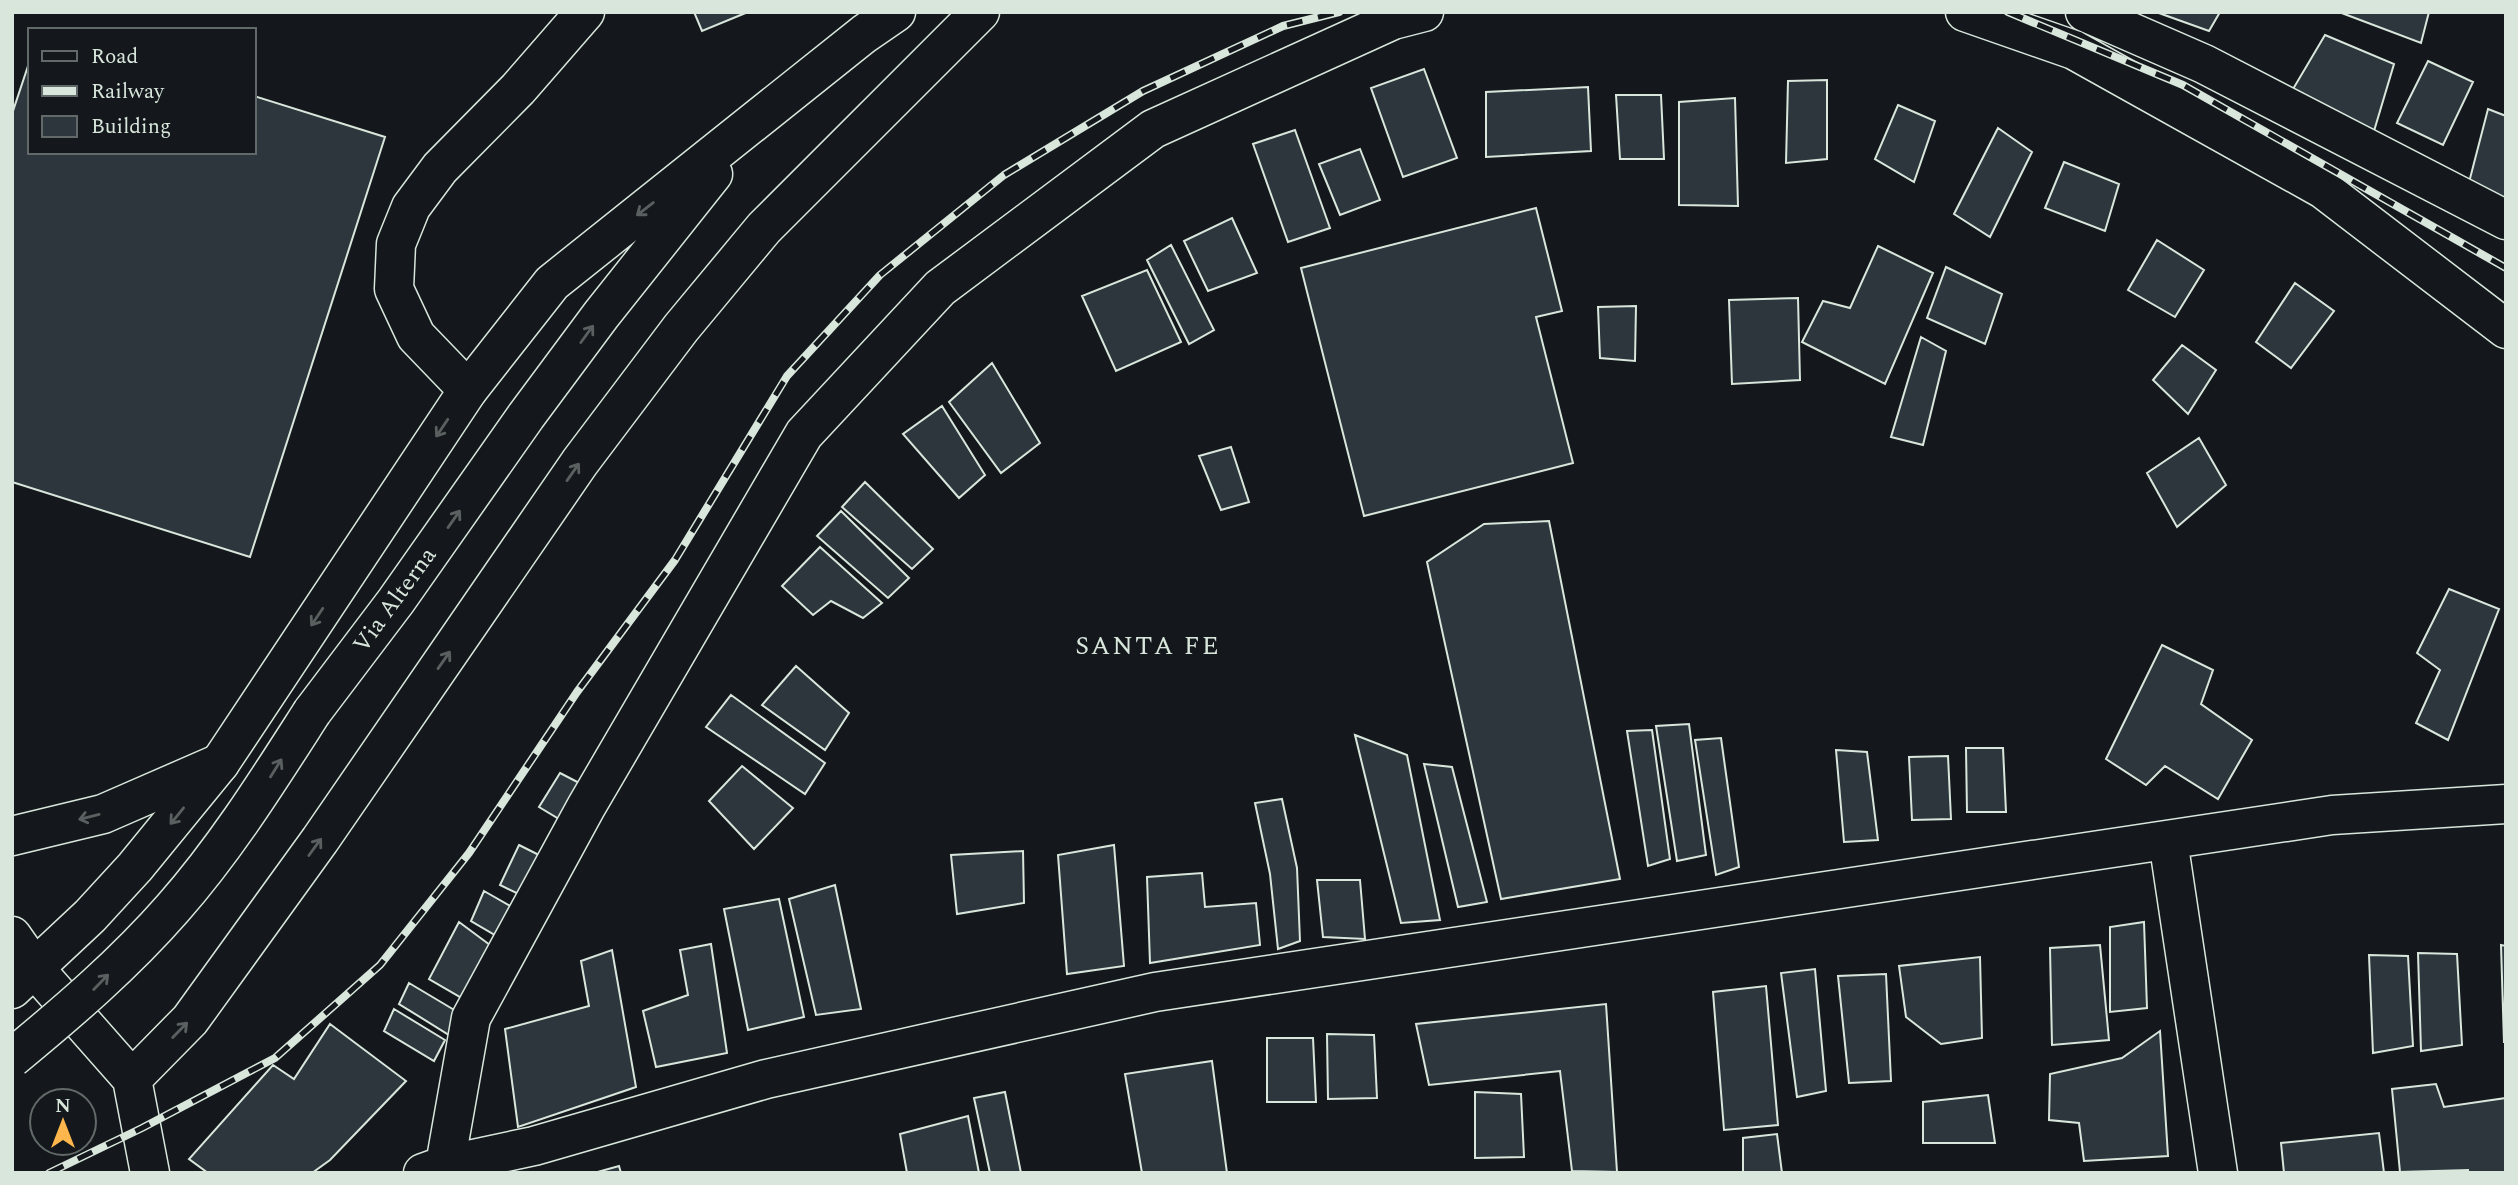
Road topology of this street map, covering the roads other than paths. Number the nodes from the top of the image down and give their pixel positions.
1 (585, 12) edge
2 (896, 12) edge
3 (980, 12) edge
4 (1424, 12) edge
5 (1965, 12) edge
6 (2085, 12) edge
7 (756, 121) junction
8 (2506, 220) edge
9 (2506, 330) edge
10 (468, 390) junction
11 (220, 763) junction
12 (2506, 804) edge
13 (12, 836) edge
14 (2168, 840) junction
15 (12, 936) edge
16 (24, 979) edge
17 (12, 1058) edge
18 (132, 1079) junction
19 (438, 1170) edge
20 (150, 1173) edge
21 (2218, 1173) edge

1 - 10 street
2 - 7 street, Via Alterna
18 -> 3 street
4 - 19 street
5 - 9 street
6 - 8 street
7 -> 10 street, Via Alterna
17 -> 7 street, Via Alterna, bridge
10 -> 11 street, Via Alterna
11 -> 13 street
11 -> 16 street, Via Alterna
12 - 14 street
14 - 19 street
14 - 21 street
15 - 16 street
16 - 18 street
18 - 20 street

